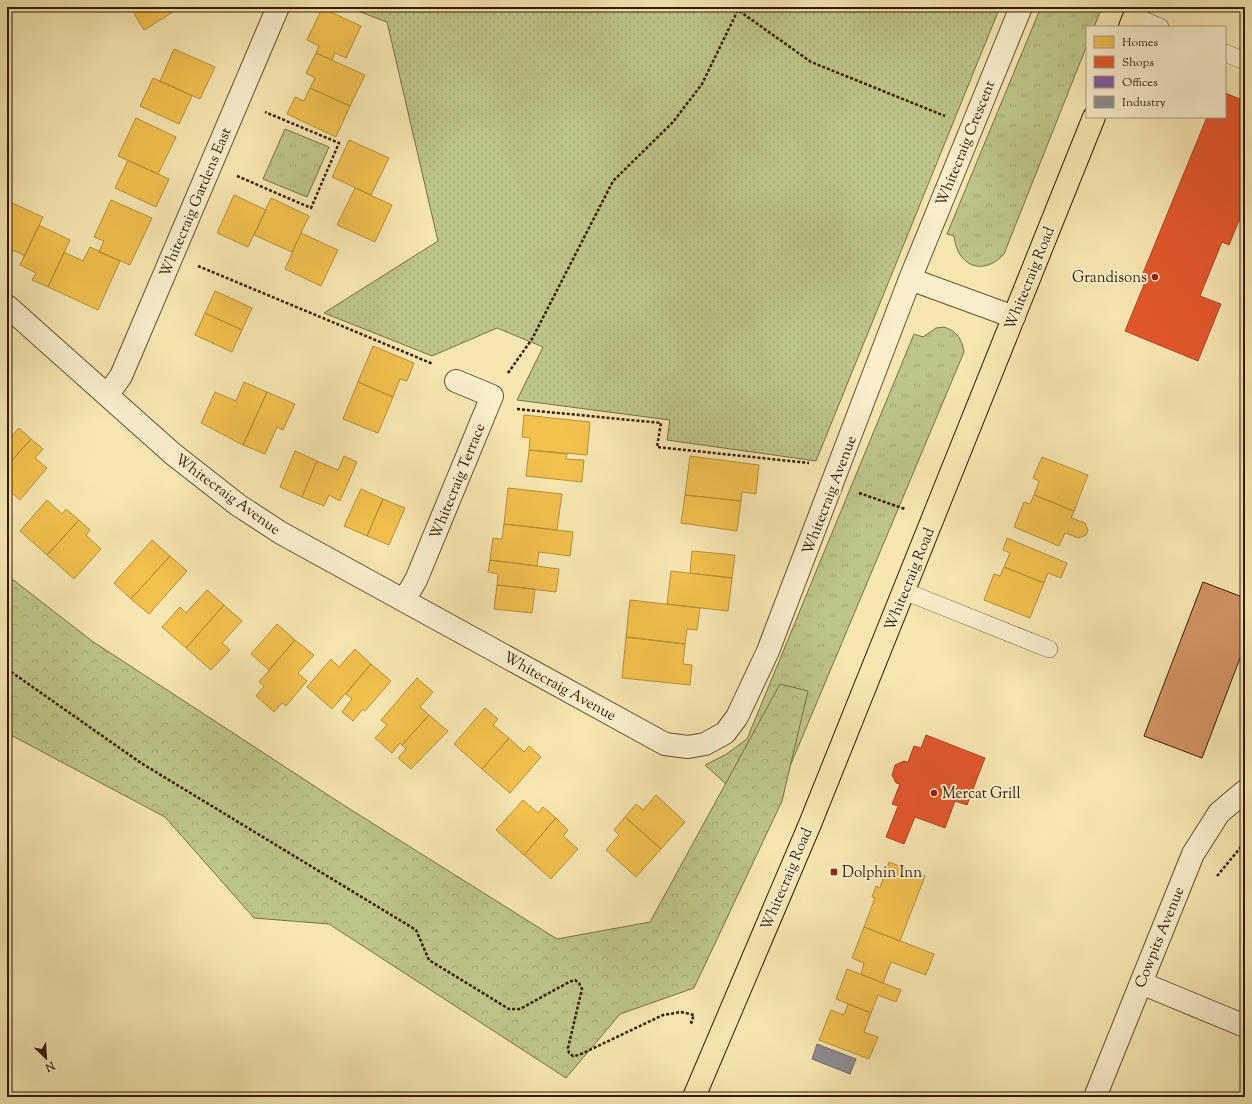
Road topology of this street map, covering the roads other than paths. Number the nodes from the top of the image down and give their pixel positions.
1 (278, 7) edge
2 (1021, 7) edge
3 (1134, 17) edge
4 (1157, 26) edge
5 (1226, 53) edge
6 (1245, 61) edge
7 (1094, 118) edge
8 (910, 280) junction
9 (7, 306) edge
10 (1014, 317) junction
11 (456, 381) road end
12 (108, 394) junction
13 (904, 591) junction
14 (404, 600) junction
15 (1049, 649) dead end
16 (1245, 791) edge
17 (1141, 983) junction
18 (1245, 1026) edge
19 (694, 1097) edge
20 (1095, 1097) edge

1 - 12 street, Whitecraig Gardens East
2 - 8 street, Whitecraig Crescent
3 - 4 lane
5 - 6 lane
7 - 10 main road, Whitecraig Road
8 - 10 street
8 - 14 street, Whitecraig Avenue
9 - 12 street, Whitecraig Avenue
10 - 13 main road, Whitecraig Road
11 - 14 street, Whitecraig Terrace
12 - 14 street, Whitecraig Avenue
13 - 15 lane
13 - 19 main road, Whitecraig Road
16 - 17 street, Cowpits Avenue
17 - 18 street
17 - 20 street, Cowpits Avenue

